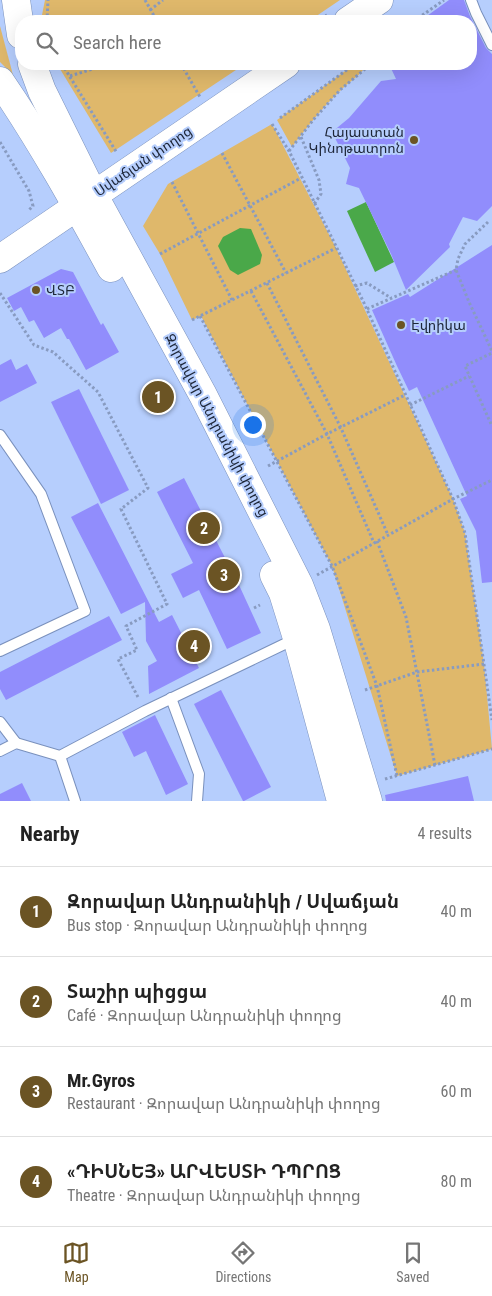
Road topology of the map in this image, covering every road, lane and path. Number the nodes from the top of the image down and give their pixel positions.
1 (16, 0) edge
2 (48, 0) edge
3 (144, 0) edge
4 (163, 0) edge
5 (379, 0) edge
6 (444, 0) edge
7 (471, 0) edge
8 (150, 10) junction
9 (18, 15) edge
10 (47, 15) edge
11 (153, 15) edge
12 (357, 15) edge
13 (423, 15) edge
14 (492, 45) edge
15 (34, 70) edge
16 (66, 70) edge
17 (90, 70) edge
18 (184, 70) edge
19 (277, 70) edge
20 (347, 70) edge
21 (364, 70) edge
22 (70, 76) junction
23 (0, 81) edge
24 (202, 100) dead end
25 (280, 118) dead end
26 (272, 124) dead end
27 (301, 137) junction
28 (0, 142) edge
29 (288, 151) junction
30 (222, 153) dead end
31 (117, 154) dead end
32 (301, 178) junction
33 (172, 182) dead end
34 (85, 200) junction
35 (314, 204) junction
36 (250, 205) junction
37 (27, 214) dead end
38 (488, 222) dead end
39 (199, 233) junction
40 (336, 248) junction
41 (160, 254) dead end
42 (0, 258) edge
43 (456, 270) junction
44 (286, 273) junction
45 (267, 283) junction
46 (355, 286) junction
47 (252, 290) junction
48 (0, 293) edge
49 (392, 298) junction
50 (232, 300) junction
51 (367, 309) junction
52 (200, 316) junction
53 (192, 320) dead end
54 (492, 352) edge
55 (469, 376) junction
56 (405, 395) junction
57 (410, 405) junction
58 (491, 424) edge
59 (342, 428) junction
60 (327, 434) junction
61 (0, 435) edge
62 (276, 461) junction
63 (268, 466) dead end
64 (492, 480) edge
65 (453, 500) junction
66 (388, 536) junction
67 (376, 542) junction
68 (332, 566) junction
69 (323, 571) dead end
70 (260, 605) dead end
71 (254, 608) dead end
72 (307, 633) junction
73 (0, 651) edge
74 (484, 664) junction
75 (417, 672) junction
76 (377, 686) junction
77 (365, 690) dead end
78 (171, 698) junction
79 (145, 711) junction
80 (492, 720) edge
81 (0, 722) edge
82 (16, 743) junction
83 (492, 749) edge
84 (0, 751) edge
85 (60, 756) junction
86 (435, 765) junction
87 (397, 776) junction
88 (385, 779) dead end
89 (76, 801) edge
90 (197, 801) edge
91 (341, 801) edge
92 (368, 801) edge

1 - 9 main road
2 - 10 path
3 - 8 path
4 - 8 path
5 - 12 main road
6 - 13 path
7 - 14 lane
8 - 11 path
15 - 34 main road, Զորավար Անդրանիկի փողոց
16 - 22 path
17 - 22 path
18 - 24 path
19 - 34 main road, Սվաճյան փողոց
20 - 25 path
21 - 27 path
22 - 31 path
23 - 34 main road, Զորավար Անդրանիկի փողոց
26 - 29 path
27 - 29 path
27 - 35 path
28 - 37 path
29 - 32 path
30 - 36 path
32 - 35 path
32 - 36 path
33 - 39 path
34 - 42 main road, Սվաճյան փողոց
34 - 72 main road, Զորավար Անդրանիկի փողոց
35 - 40 path
36 - 39 path
36 - 44 path
38 - 43 path
39 - 41 path
39 - 50 path
40 - 44 path
40 - 46 path
43 - 49 path
43 - 54 path
44 - 45 path
45 - 47 path
45 - 59 path
46 - 49 path
46 - 51 path
47 - 50 path
47 - 60 path
48 - 79 path
49 - 51 path
50 - 52 path
51 - 56 path
52 - 53 path
52 - 62 path
54 - 55 path
55 - 57 path
55 - 58 path
56 - 57 path
56 - 59 path
57 - 65 path
59 - 60 path
59 - 66 path
60 - 62 path
60 - 67 path
61 - 73 lane
62 - 63 path
62 - 68 path
64 - 65 path
65 - 66 path
65 - 74 path
66 - 67 path
67 - 68 path
67 - 75 path
68 - 69 path
68 - 76 path
70 - 71 path
72 - 78 lane
72 - 91 main road, Զորավար Անդրանիկի փողոց
72 - 92 main road, Զորավար Անդրանիկի փողոց
74 - 75 path
74 - 80 path
75 - 76 path
75 - 86 path
76 - 77 path
76 - 87 path
78 - 79 lane
78 - 90 lane
79 - 85 lane
81 - 82 lane
82 - 84 lane
82 - 85 lane
83 - 86 path
85 - 89 lane
86 - 87 path
87 - 88 path

